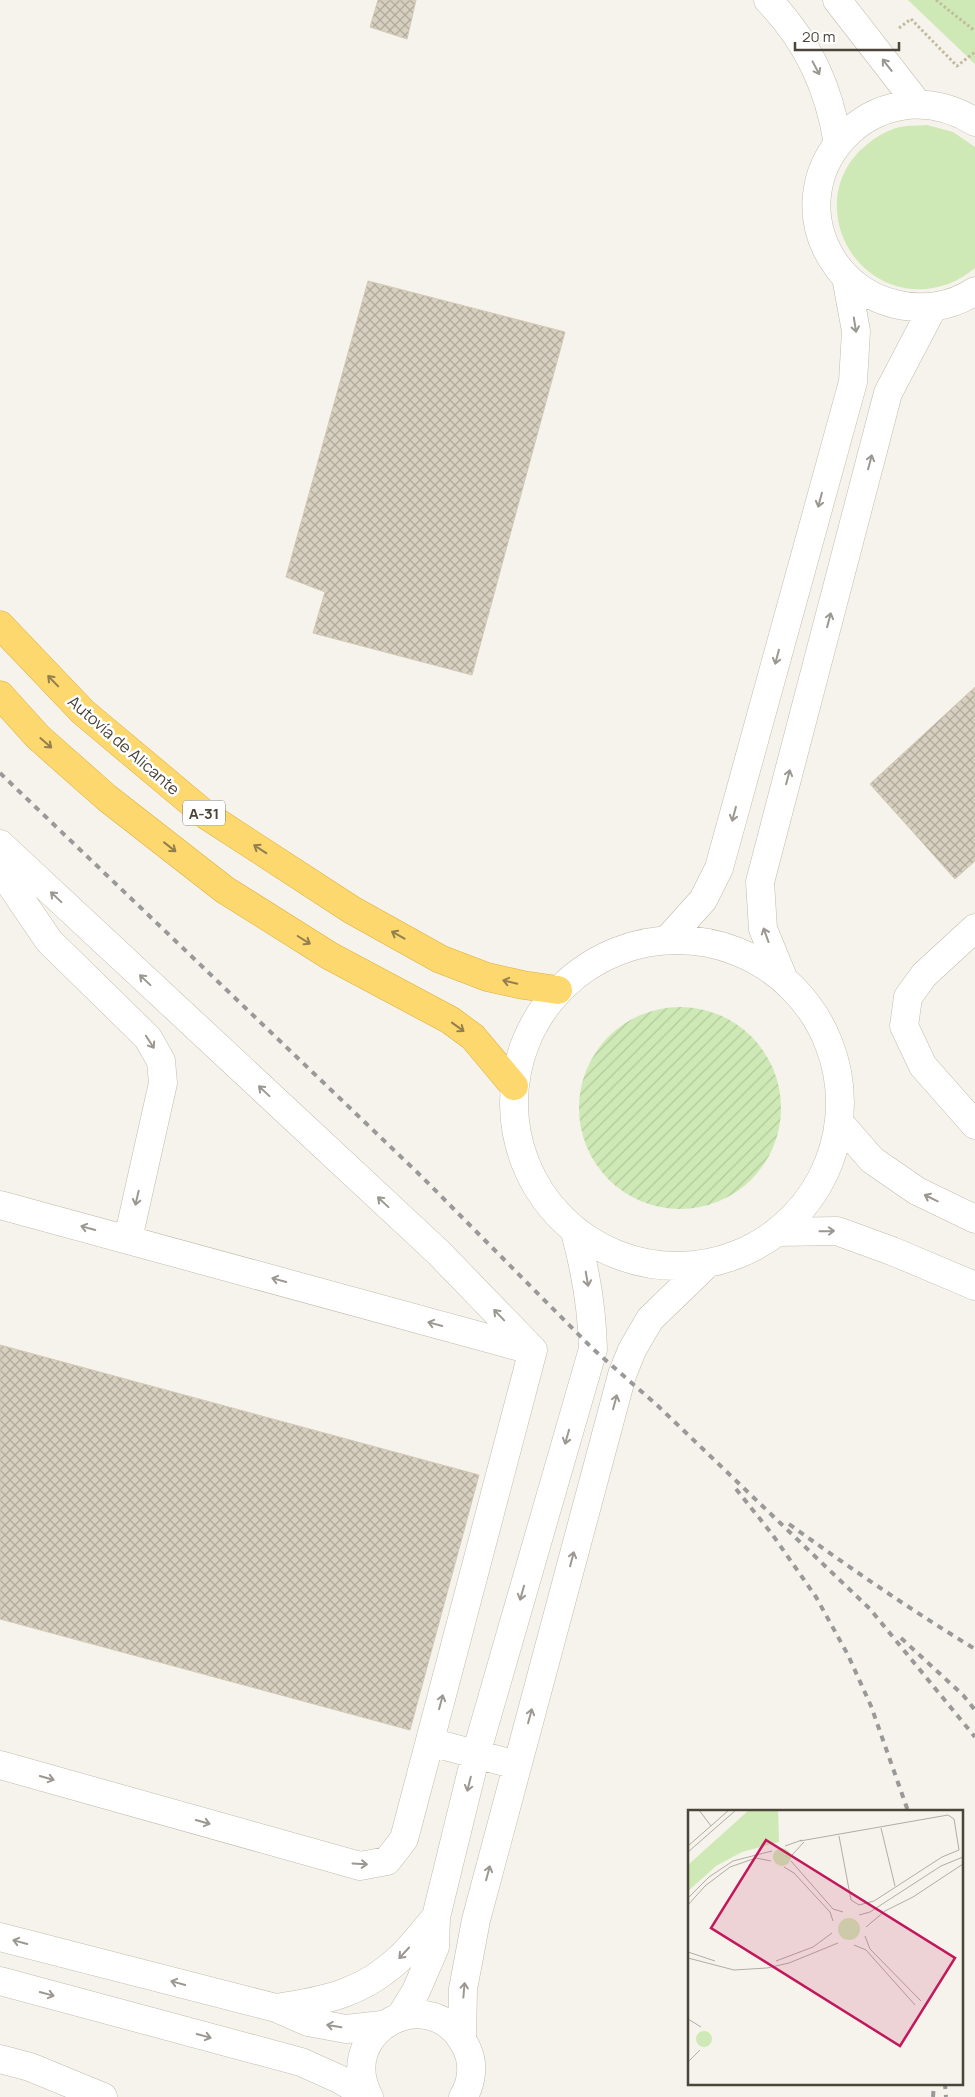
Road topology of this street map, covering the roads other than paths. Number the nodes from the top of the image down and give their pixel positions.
1 (768, 0) edge
2 (837, 0) edge
3 (917, 104) junction
4 (975, 122) edge
5 (838, 144) junction
6 (846, 277) junction
7 (975, 291) edge
8 (933, 307) junction
9 (0, 625) edge
10 (0, 695) edge
11 (0, 844) edge
12 (2, 876) edge
13 (975, 928) edge
14 (667, 940) junction
15 (784, 980) junction
16 (558, 990) junction
17 (514, 1086) junction
18 (839, 1122) junction
19 (975, 1125) edge
20 (0, 1205) edge
21 (975, 1219) edge
22 (575, 1232) junction
23 (778, 1232) junction
24 (128, 1239) junction
25 (707, 1264) junction
26 (975, 1286) edge
27 (533, 1350) junction
28 (430, 1742) junction
29 (476, 1754) junction
30 (0, 1764) edge
31 (517, 1764) junction
32 (436, 1917) junction
33 (0, 1936) edge
34 (0, 1981) edge
35 (276, 2008) junction
36 (391, 2021) junction
37 (462, 2038) junction
38 (0, 2059) edge
39 (369, 2096) edge
40 (103, 2097) edge
41 (463, 2097) edge

1 -> 5 street
3 -> 2 street
3 - 4 street
3 - 5 street
5 - 6 street
6 - 8 street
6 -> 14 street
7 - 8 street
15 -> 8 street
16 -> 9 highway, Autovía de Alicante / A-31
10 -> 17 highway
27 -> 11 street
12 -> 24 street
13 - 19 street
14 - 15 street
14 - 16 street
15 - 18 street
16 - 17 street
17 - 22 street
21 -> 18 street
18 - 23 street
24 -> 20 street
22 - 25 street
22 -> 29 street
23 - 25 street
23 -> 26 street
27 -> 24 street
31 -> 25 street
28 -> 27 street
28 - 29 street
30 -> 28 street
29 - 31 street
29 -> 32 street
37 -> 31 street
32 -> 35 street
32 - 36 street
35 -> 33 street
34 -> 39 street
36 -> 35 street
36 - 37 street
36 - 39 street
37 - 41 street
38 - 40 street

